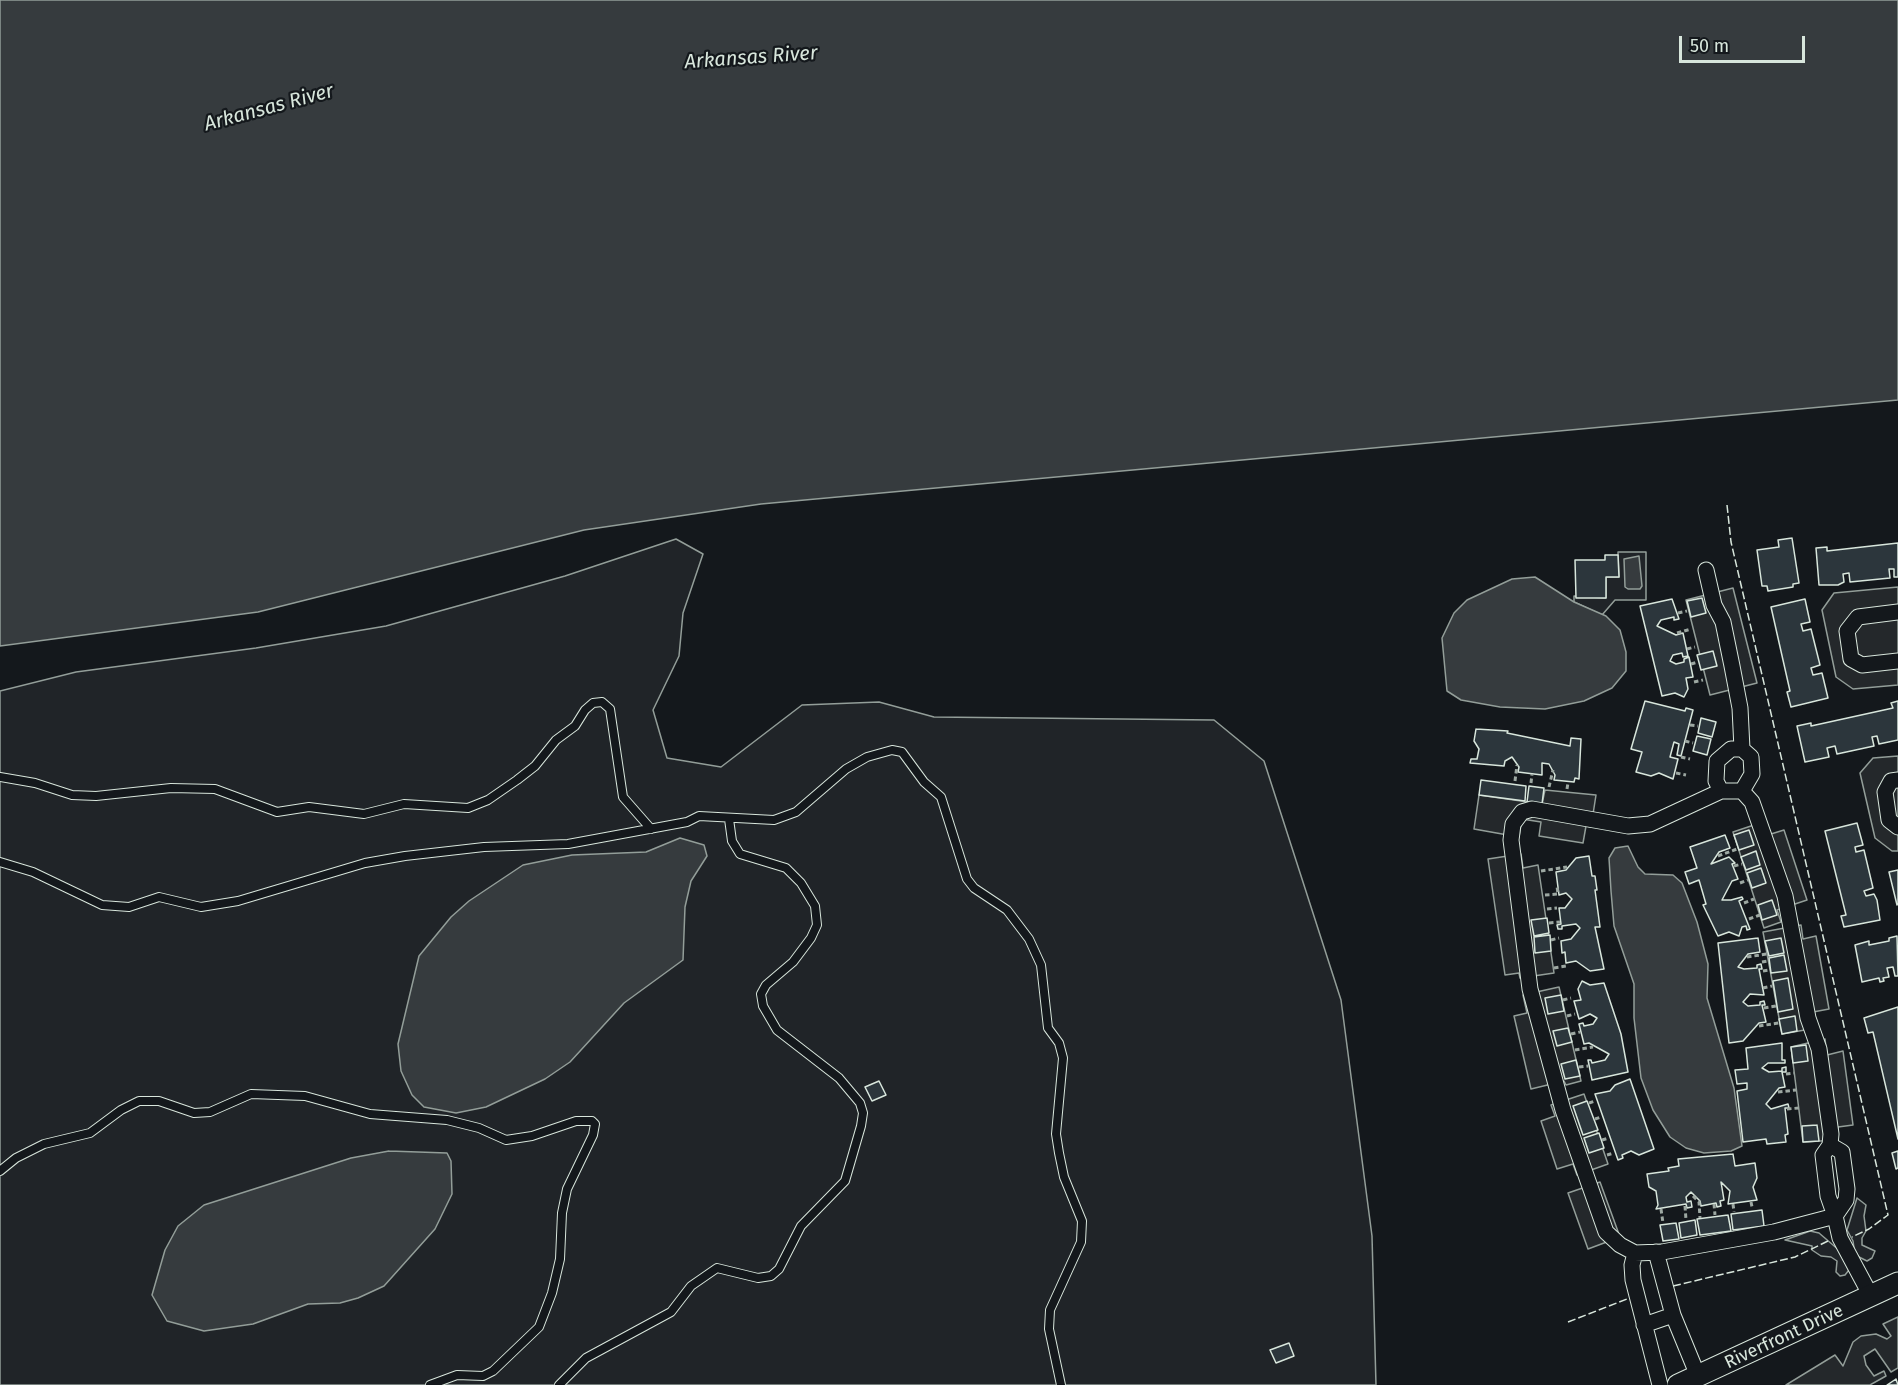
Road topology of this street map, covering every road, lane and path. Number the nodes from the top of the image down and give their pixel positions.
1 (1706, 570) dead end
2 (1687, 611) dead end
3 (1898, 612) edge
4 (1678, 613) dead end
5 (1691, 629) dead end
6 (1677, 633) dead end
7 (1695, 647) dead end
8 (1687, 649) dead end
9 (1898, 661) edge
10 (1698, 662) dead end
11 (1691, 664) dead end
12 (1703, 680) dead end
13 (1694, 682) dead end
14 (1689, 724) dead end
15 (1698, 726) dead end
16 (1685, 741) dead end
17 (1693, 743) dead end
18 (1742, 749) junction
19 (1681, 757) dead end
20 (1690, 759) dead end
21 (1517, 765) dead end
22 (1552, 770) dead end
23 (1676, 773) dead end
24 (1532, 774) dead end
25 (1686, 775) dead end
26 (0, 777) edge
27 (1898, 780) edge
28 (1515, 781) dead end
29 (1531, 783) dead end
30 (1568, 783) dead end
31 (1550, 787) dead end
32 (1567, 789) dead end
33 (1721, 790) junction
34 (1742, 790) junction
35 (729, 819) junction
36 (1898, 826) edge
37 (651, 829) junction
38 (1737, 849) dead end
39 (1718, 856) dead end
40 (0, 862) edge
41 (1742, 864) dead end
42 (1734, 866) dead end
43 (1567, 867) dead end
44 (1541, 871) dead end
45 (1748, 880) dead end
46 (1740, 883) dead end
47 (1557, 886) dead end
48 (1545, 895) dead end
49 (1754, 899) dead end
50 (1744, 903) dead end
51 (1557, 908) dead end
52 (1547, 909) dead end
53 (1760, 915) dead end
54 (1749, 919) dead end
55 (1560, 922) dead end
56 (1549, 923) dead end
57 (1559, 938) dead end
58 (1551, 940) dead end
59 (1767, 954) dead end
60 (1747, 957) dead end
61 (1762, 962) dead end
62 (1768, 962) dead end
63 (1566, 966) dead end
64 (1554, 968) dead end
65 (1769, 970) dead end
66 (1763, 971) dead end
67 (1772, 986) dead end
68 (1763, 988) dead end
69 (1571, 998) dead end
70 (1563, 1000) dead end
71 (1776, 1006) dead end
72 (1764, 1008) dead end
73 (1575, 1014) dead end
74 (1567, 1016) dead end
75 (1779, 1023) dead end
76 (1759, 1026) dead end
77 (1580, 1032) dead end
78 (1571, 1034) dead end
79 (1593, 1047) dead end
80 (1575, 1050) dead end
81 (1588, 1066) dead end
82 (1579, 1067) dead end
83 (1794, 1073) dead end
84 (1786, 1074) dead end
85 (1796, 1090) dead end
86 (1778, 1092) dead end
87 (1595, 1101) dead end
88 (1589, 1103) dead end
89 (1799, 1108) dead end
90 (1787, 1109) dead end
91 (1601, 1117) dead end
92 (1595, 1119) dead end
93 (1609, 1138) dead end
94 (1602, 1140) dead end
95 (1614, 1153) dead end
96 (1607, 1155) dead end
97 (0, 1170) edge
98 (1694, 1196) dead end
99 (1751, 1202) dead end
100 (1714, 1204) dead end
101 (1733, 1204) dead end
102 (1685, 1206) dead end
103 (1752, 1207) dead end
104 (1660, 1209) dead end
105 (1734, 1212) dead end
106 (1715, 1215) dead end
107 (1835, 1216) junction
108 (1701, 1218) dead end
109 (1686, 1220) dead end
110 (1663, 1223) dead end
111 (1656, 1252) junction
112 (1635, 1253) junction
113 (1889, 1286) edge
114 (1673, 1315) junction
115 (1644, 1324) junction
116 (1698, 1376) junction
117 (430, 1385) edge
118 (559, 1385) edge
119 (1061, 1385) edge
120 (1660, 1385) edge
121 (1678, 1385) edge

1 - 18 street
2 - 4 path
3 - 9 street
5 - 6 path
7 - 8 path
10 - 11 path
12 - 13 path
14 - 15 path
16 - 17 path
18 - 33 street
18 - 34 street
19 - 20 path
21 - 28 path
22 - 31 path
23 - 25 path
24 - 29 path
26 - 37 lane
27 - 36 street
30 - 32 path
33 - 34 street
33 - 112 street
34 - 107 street
35 - 37 lane
35 - 118 lane
35 - 119 lane
37 - 40 lane
38 - 39 path
41 - 42 path
43 - 44 path
45 - 46 path
47 - 48 path
49 - 50 path
51 - 52 path
53 - 54 path
55 - 56 path
57 - 58 path
59 - 60 path
61 - 62 path
63 - 64 path
65 - 66 path
67 - 68 path
69 - 70 path
71 - 72 path
73 - 74 path
75 - 76 path
77 - 78 path
79 - 80 path
81 - 82 path
83 - 84 path
85 - 86 path
87 - 88 path
89 - 90 path
91 - 92 path
93 - 94 path
95 - 96 path
97 - 117 lane
98 - 108 path
99 - 103 path
100 - 106 path
101 - 105 path
102 - 109 path
104 - 110 path
107 - 111 street
107 - 113 street
111 - 112 street
111 - 114 street
112 - 115 street
113 - 116 street, Riverfront Drive
114 - 115 street
114 - 116 street
115 - 120 street
116 - 121 street, Riverfront Drive

